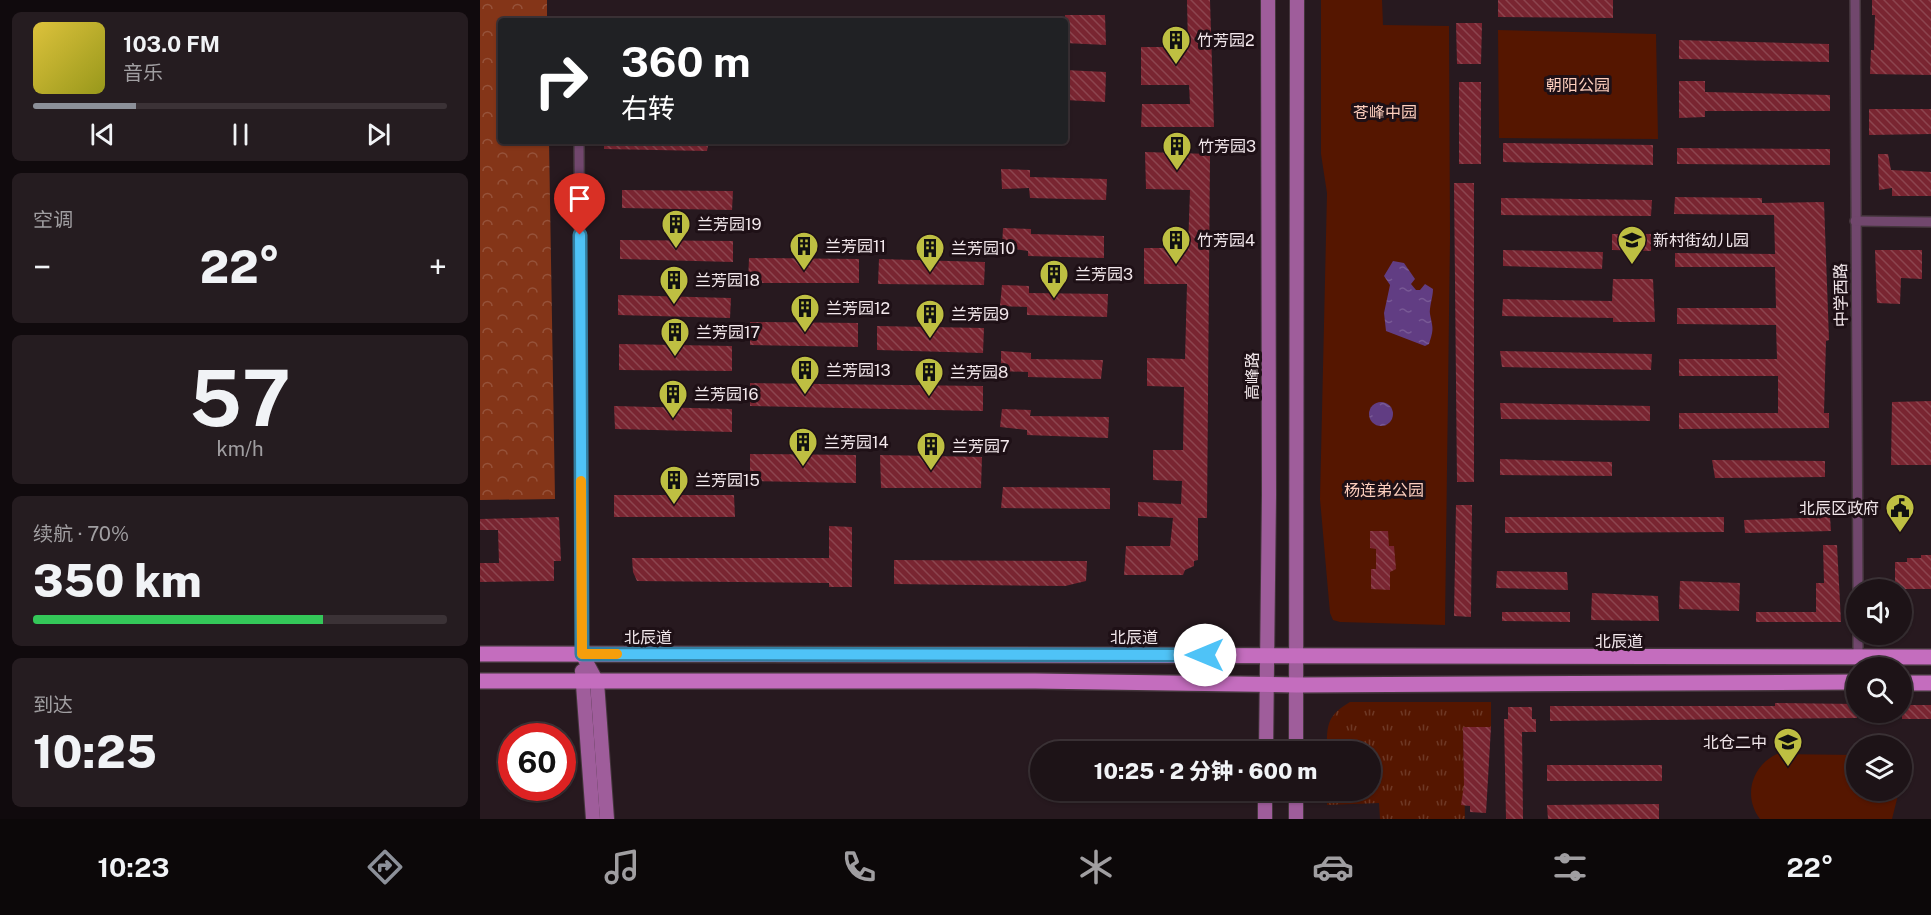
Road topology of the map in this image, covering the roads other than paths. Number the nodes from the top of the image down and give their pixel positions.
1 (1268, 0) edge
2 (1297, 0) edge
3 (1855, 0) edge
4 (579, 144) edge
5 (1855, 222) junction
6 (1931, 222) edge
7 (1858, 579) edge
8 (480, 654) edge
9 (582, 654) junction
10 (1266, 656) junction
11 (1297, 657) junction
12 (1912, 657) edge
13 (1931, 657) edge
14 (1846, 658) edge
15 (480, 681) edge
16 (589, 682) junction
17 (1846, 682) edge
18 (1912, 683) edge
19 (1931, 683) edge
20 (1266, 684) junction
21 (1297, 685) junction
22 (1266, 741) edge
23 (1296, 741) edge
24 (1265, 801) edge
25 (1296, 801) edge
26 (593, 819) edge
27 (607, 819) edge
28 (1265, 819) edge
29 (1296, 819) edge

1 - 10 main road, 高峰路
2 - 11 main road
3 - 5 street, 中学西路
4 - 9 street
5 - 6 street
5 - 7 street, 中学西路
8 - 9 main road, 北辰道
9 - 10 main road, 北辰道
9 - 16 main road
10 - 11 main road, 北辰道
10 - 20 main road, 高峰路
11 - 14 main road, 北辰道
11 - 21 main road
12 - 13 main road, 北辰道
15 - 16 main road
16 - 20 main road
16 - 26 main road
16 - 27 main road
17 - 21 main road
18 - 19 main road
20 - 21 main road
20 - 22 main road, 高峰路
21 - 23 main road
24 - 28 main road
25 - 29 main road

